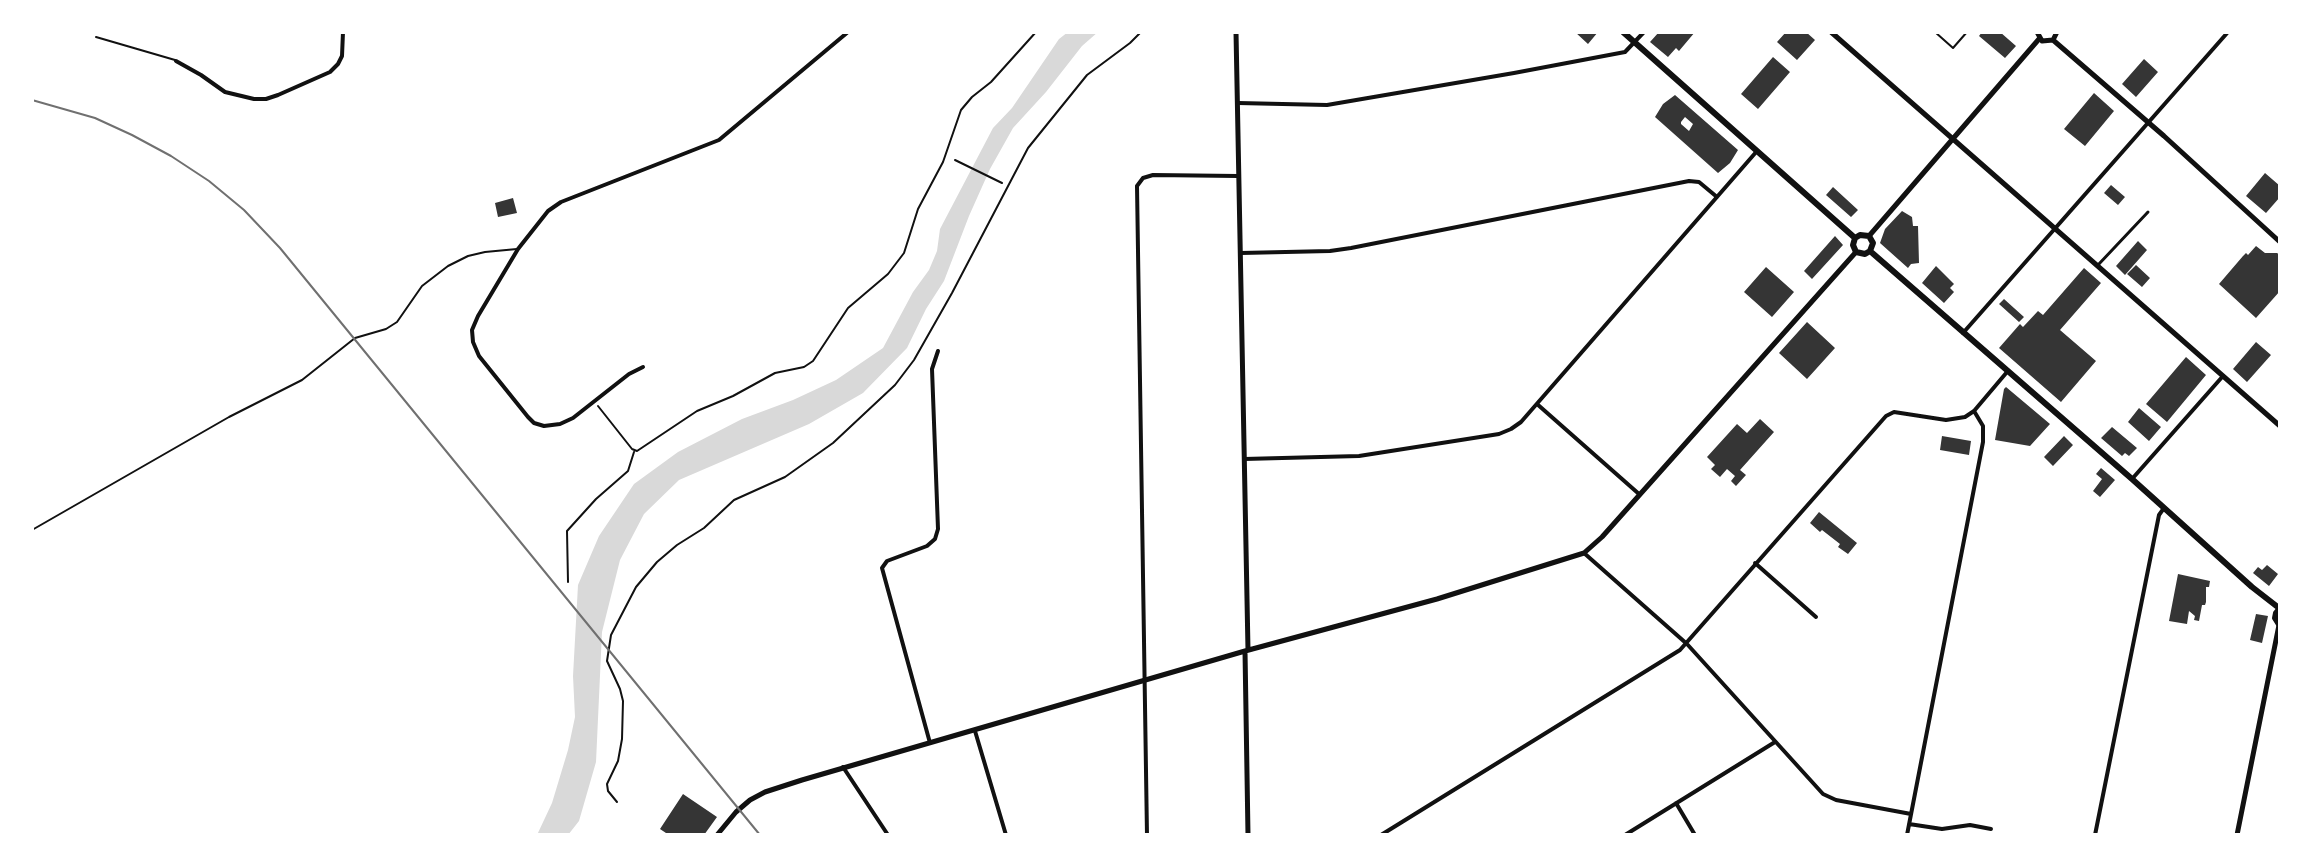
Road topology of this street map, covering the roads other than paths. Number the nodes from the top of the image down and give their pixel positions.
1 (343, 32) edge
2 (848, 32) edge
3 (1236, 32) edge
4 (1623, 32) edge
5 (1644, 32) edge
6 (1935, 32) edge
7 (1967, 32) edge
8 (2057, 32) edge
9 (2228, 32) edge
10 (1833, 33) edge
11 (2038, 35) edge
12 (96, 37) dead end
13 (2053, 40) junction
14 (1635, 42) junction
15 (176, 61) joint
16 (1238, 103) junction
17 (2148, 123) junction
18 (1953, 139) junction
19 (1757, 151) junction
20 (1238, 176) junction
21 (1717, 197) junction
22 (2148, 212) dead end
23 (2055, 229) junction
24 (1869, 236) junction
25 (1855, 238) junction
26 (2279, 239) edge
27 (518, 249) junction
28 (1870, 251) junction
29 (1856, 252) junction
30 (1241, 253) junction
31 (2098, 265) junction
32 (1963, 333) junction
33 (938, 351) dead end
34 (643, 367) dead end
35 (2007, 372) junction
36 (2223, 376) junction
37 (1537, 404) junction
38 (1974, 411) junction
39 (2280, 426) edge
40 (1244, 459) junction
41 (2132, 479) junction
42 (1639, 494) junction
43 (2164, 508) junction
44 (32, 530) edge
45 (1584, 553) junction
46 (1755, 563) junction
47 (2280, 608) edge
48 (1816, 617) dead end
49 (2280, 625) edge
50 (1687, 644) junction
51 (1246, 651) junction
52 (1144, 681) junction
53 (975, 731) junction
54 (1775, 742) junction
55 (930, 743) junction
56 (843, 767) junction
57 (1676, 803) junction
58 (1911, 814) junction
59 (1909, 824) junction
60 (1991, 829) dead end
61 (717, 835) edge
62 (888, 835) edge
63 (1006, 835) edge
64 (1147, 835) edge
65 (1248, 835) edge
66 (1381, 835) edge
67 (1625, 835) edge
68 (1695, 835) edge
69 (1907, 835) edge
70 (2095, 835) edge
71 (2237, 835) edge

1 - 15 street
2 - 27 street
3 - 16 street
4 - 14 highway
5 - 14 street
6 - 7 lane
8 - 13 street
9 - 17 street
10 - 18 street
11 - 13 street
11 - 18 street
12 - 15 lane
13 - 17 street
14 - 16 street
14 - 19 highway
16 - 20 street
17 - 23 street
17 - 26 street
18 - 23 street
18 - 24 street
19 - 21 street
19 - 25 highway
20 - 30 street
20 - 52 street
21 - 30 street
21 - 37 street
22 - 31 street
23 - 31 street
23 - 32 street
24 - 25 highway
24 - 28 highway
25 - 29 highway
27 - 34 street
27 - 44 lane
28 - 29 highway
28 - 32 highway
29 - 42 street
30 - 40 street
31 - 36 street
32 - 35 highway
33 - 55 street
35 - 38 street
35 - 41 highway
36 - 39 street
36 - 41 street
37 - 40 street
37 - 42 street
38 - 46 street
38 - 58 street
40 - 51 street
41 - 43 highway
42 - 45 street
43 - 47 highway
43 - 70 street
45 - 50 street
45 - 51 street
46 - 48 street
46 - 50 street
47 - 49 highway
49 - 71 street
50 - 54 street
50 - 66 street
51 - 52 street
51 - 65 street
52 - 53 street
52 - 64 street
53 - 55 street
53 - 63 street
54 - 57 street
54 - 58 street
55 - 56 street
56 - 61 street
56 - 62 street
57 - 67 street
57 - 68 street
58 - 59 street
59 - 60 street
59 - 69 street

